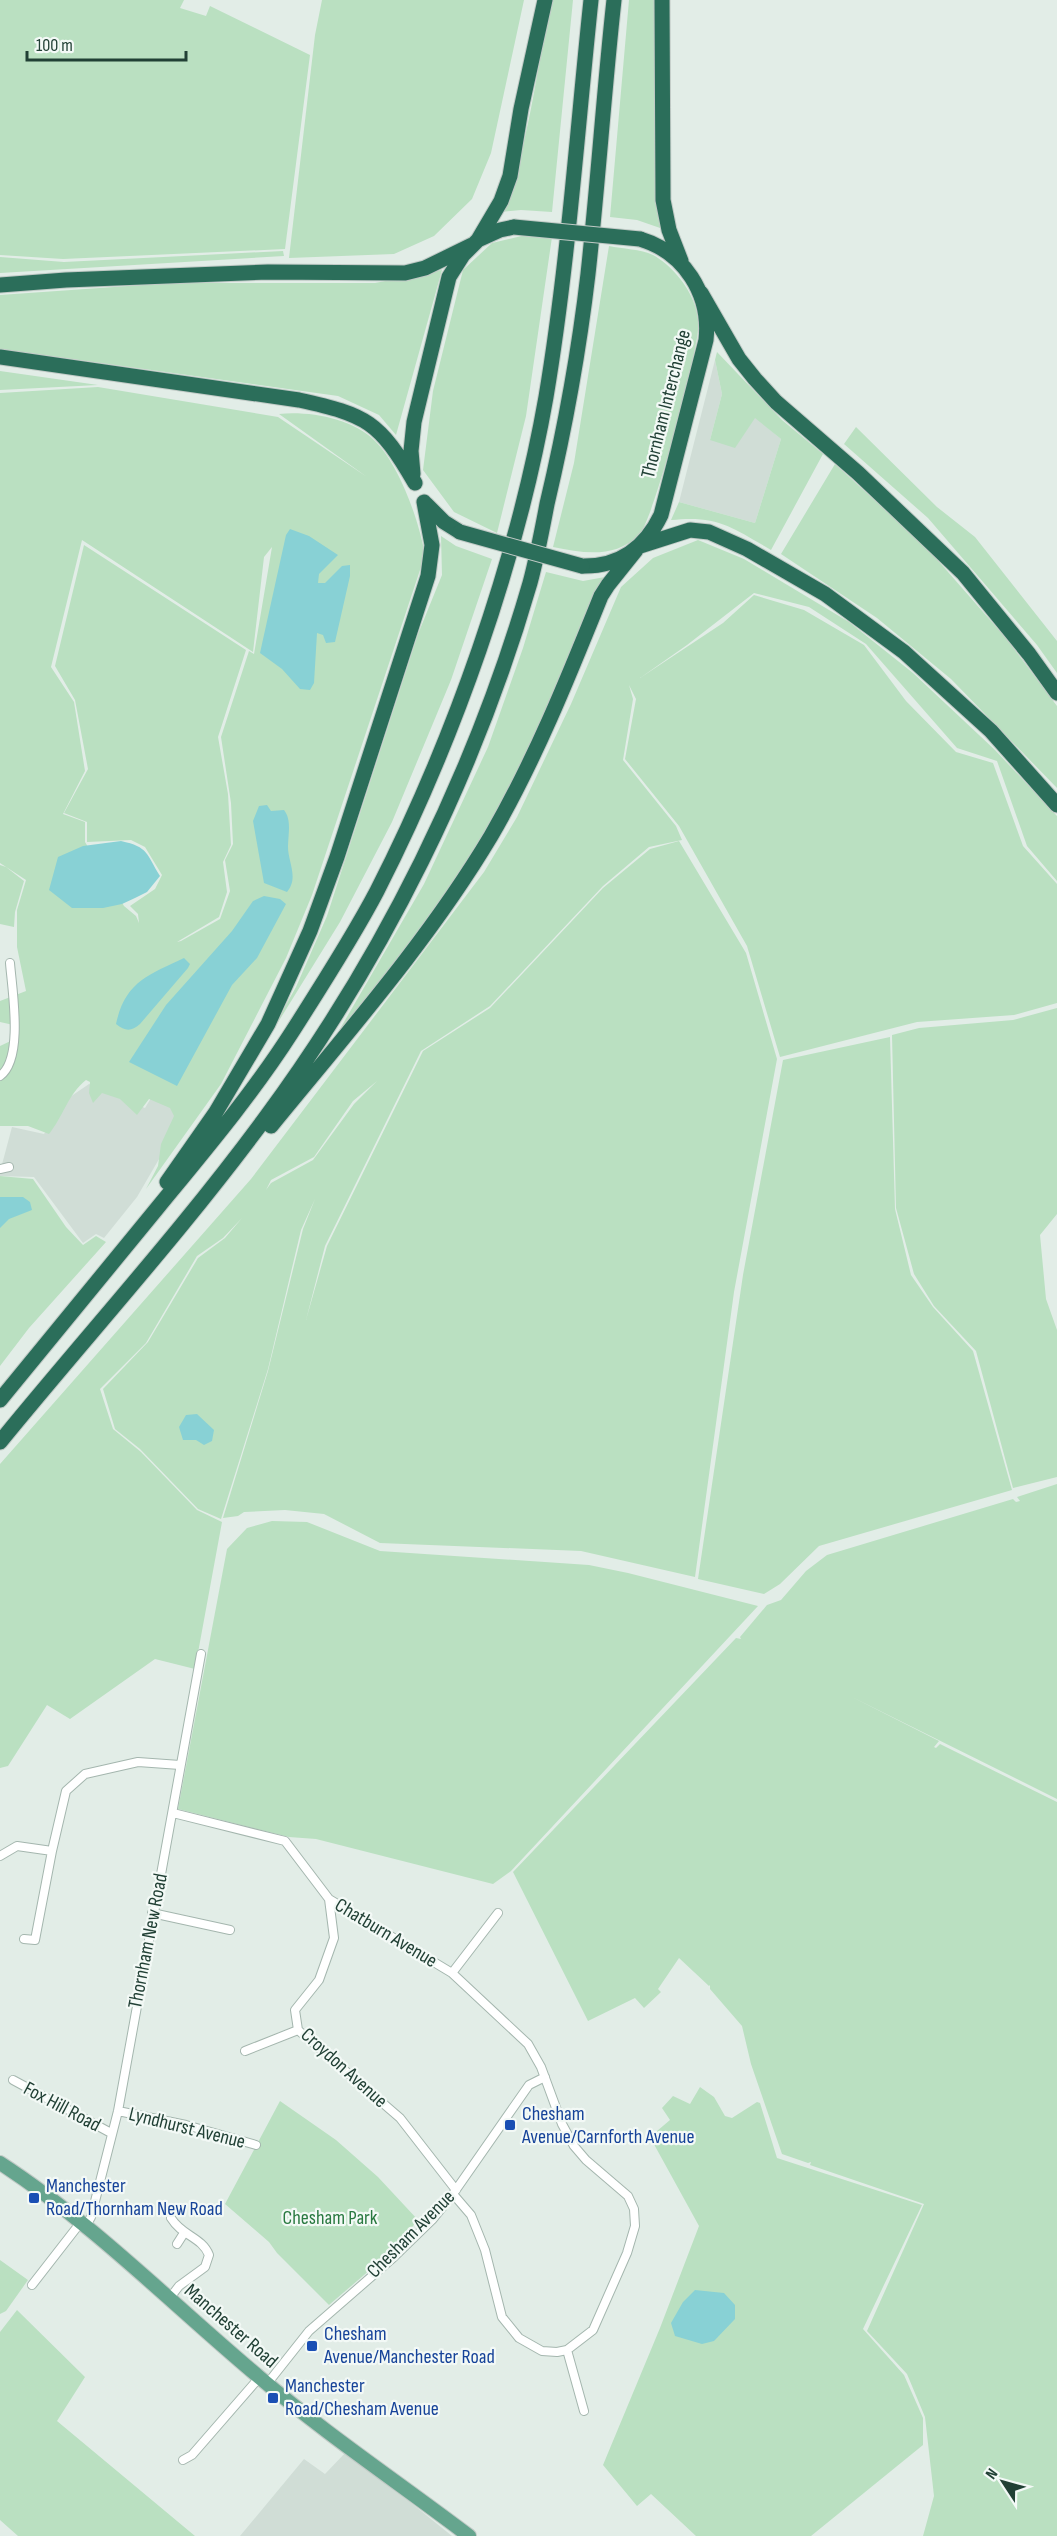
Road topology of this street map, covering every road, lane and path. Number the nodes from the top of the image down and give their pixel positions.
1 (545, 0) edge
2 (591, 0) edge
3 (614, 0) edge
4 (662, 0) edge
5 (475, 243) junction
6 (683, 266) junction
7 (0, 285) edge
8 (701, 293) junction
9 (0, 357) edge
10 (415, 483) junction
11 (424, 502) junction
12 (638, 548) junction
13 (1057, 693) edge
14 (1057, 805) edge
15 (10, 963) dead end
16 (0, 1076) edge
17 (156, 1257) junction
18 (55, 1334) junction
19 (0, 1400) edge
20 (0, 1442) edge
21 (201, 1654) dead end
22 (180, 1765) junction
23 (173, 1813) junction
24 (52, 1851) junction
25 (0, 1856) edge
26 (329, 1899) junction
27 (152, 1913) junction
28 (498, 1913) dead end
29 (230, 1930) dead end
30 (24, 1939) dead end
31 (452, 1973) junction
32 (298, 2030) junction
33 (245, 2051) dead end
34 (545, 2077) junction
35 (12, 2080) dead end
36 (118, 2111) junction
37 (111, 2133) junction
38 (256, 2145) dead end
39 (0, 2163) edge
40 (455, 2192) junction
41 (171, 2218) dead end
42 (84, 2224) junction
43 (184, 2233) junction
44 (177, 2244) dead end
45 (32, 2285) dead end
46 (169, 2299) junction
47 (567, 2350) junction
48 (263, 2381) junction
49 (584, 2411) dead end
50 (183, 2460) dead end
51 (469, 2536) edge

1 - 5 highway
2 - 18 highway
3 - 17 highway
4 - 6 highway
5 - 6 highway, Thornham Interchange, bridge
5 - 7 highway
5 - 10 highway, Thornham Interchange
6 - 8 highway, Thornham Interchange
8 - 12 highway, Thornham Interchange
8 - 13 highway
9 - 10 highway
10 - 11 highway, Thornham Interchange
11 - 12 highway, Thornham Interchange, bridge
11 - 18 highway
12 - 14 highway
12 - 17 highway
15 - 16 street
17 - 20 highway
18 - 19 highway
21 - 22 street, Thornham New Road
22 - 23 street, Thornham New Road
22 - 24 street
23 - 26 street, Chatburn Avenue
23 - 27 street, Thornham New Road
24 - 25 street
24 - 30 street
26 - 31 street, Chatburn Avenue
26 - 32 street, Croydon Avenue
27 - 29 street
27 - 36 street, Thornham New Road
28 - 31 street
31 - 34 street, Chatburn Avenue
32 - 33 street
32 - 40 street, Croydon Avenue
34 - 40 street, Chesham Avenue
34 - 47 street, Chatburn Avenue
35 - 37 street, Fox Hill Road
36 - 37 street, Thornham New Road
36 - 38 street, Lyndhurst Avenue
37 - 42 street, Thornham New Road
39 - 42 main road, Manchester Road
40 - 47 street, Croydon Avenue
40 - 48 street, Chesham Avenue
41 - 43 street
42 - 45 street, Thornham New Road
42 - 46 main road, Manchester Road
43 - 44 street
43 - 46 street
46 - 48 main road, Manchester Road
47 - 49 street
48 - 50 street, Chesham Avenue
48 - 51 main road, Manchester Road

